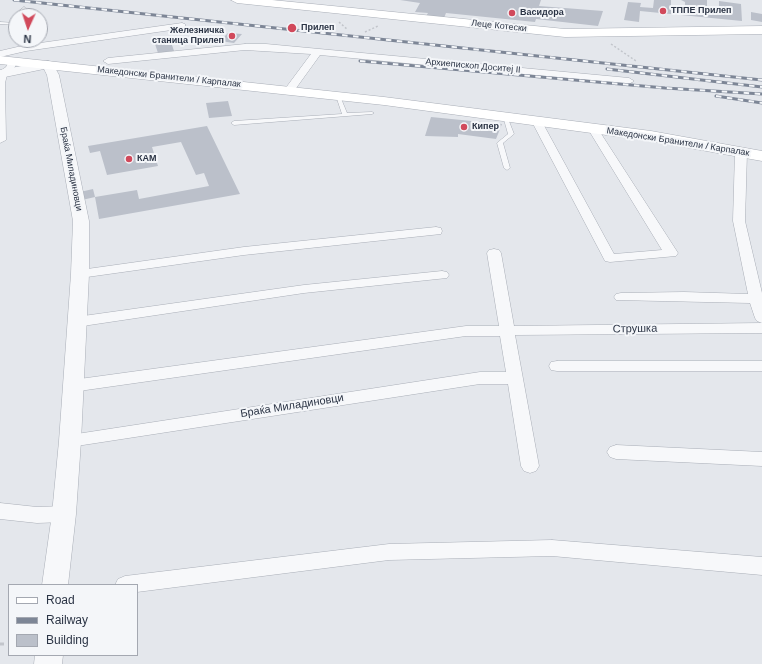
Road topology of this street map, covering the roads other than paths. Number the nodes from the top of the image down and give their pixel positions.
1 (237, 0) edge
2 (182, 26) dead end
3 (762, 30) edge
4 (48, 42) edge
5 (16, 48) edge
6 (26, 48) edge
7 (317, 53) junction
8 (0, 54) edge
9 (7, 60) edge
10 (108, 60) dead end
11 (28, 63) junction
12 (48, 65) junction
13 (1, 74) edge
14 (629, 81) dead end
15 (290, 89) junction
16 (338, 96) junction
17 (372, 113) dead end
18 (345, 114) junction
19 (505, 116) junction
20 (536, 120) junction
21 (234, 123) dead end
22 (593, 129) junction
23 (0, 140) edge
24 (741, 152) junction
25 (762, 156) edge
26 (507, 168) dead end
27 (436, 231) dead end
28 (494, 253) dead end
29 (80, 274) junction
30 (442, 275) dead end
31 (620, 297) dead end
32 (759, 299) edge
33 (762, 318) edge
34 (76, 322) junction
35 (762, 328) edge
36 (507, 331) junction
37 (557, 366) dead end
38 (762, 366) edge
39 (515, 378) junction
40 (72, 386) junction
41 (70, 441) junction
42 (616, 452) dead end
43 (762, 459) edge
44 (530, 466) dead end
45 (0, 511) edge
46 (64, 514) junction
47 (762, 566) edge
48 (55, 584) edge
49 (133, 584) edge

1 - 3 main road, Леце Котески
2 - 4 street
5 - 8 street
6 - 11 street
7 - 10 street, Архиепископ Доситеј II
7 - 14 street, Архиепископ Доситеј II
7 - 15 street
9 - 11 main road, Македонски Бранители / Карпалак
9 - 13 street
11 - 12 main road, Македонски Бранители / Карпалак
12 - 13 street
12 - 15 main road, Македонски Бранители / Карпалак
12 - 29 street, Браќа Миладиновци
13 - 23 street
15 - 16 main road, Македонски Бранители / Карпалак
16 - 18 lane
16 - 19 main road, Македонски Бранители / Карпалак
17 - 18 lane
18 - 21 lane
19 - 20 main road, Македонски Бранители / Карпалак
19 - 26 lane
20 - 22 main road, Македонски Бранители / Карпалак
20 - 22 street, Македонски Бранители / Карпалак
22 - 24 main road, Македонски Бранители / Карпалак
24 - 25 main road, Македонски Бранители / Карпалак
24 - 32 street
27 - 29 street
28 - 36 street
29 - 34 street, Браќа Миладиновци
30 - 34 street
31 - 32 street
32 - 33 street
34 - 40 street, Браќа Миладиновци
35 - 36 street, Струшка
36 - 39 street
36 - 40 street
37 - 38 street
39 - 41 street, Браќа Миладиновци
39 - 44 street
40 - 41 street, Браќа Миладиновци
41 - 46 street, Браќа Миладиновци
42 - 43 street
45 - 46 street
46 - 48 street, Браќа Миладиновци
47 - 49 street

